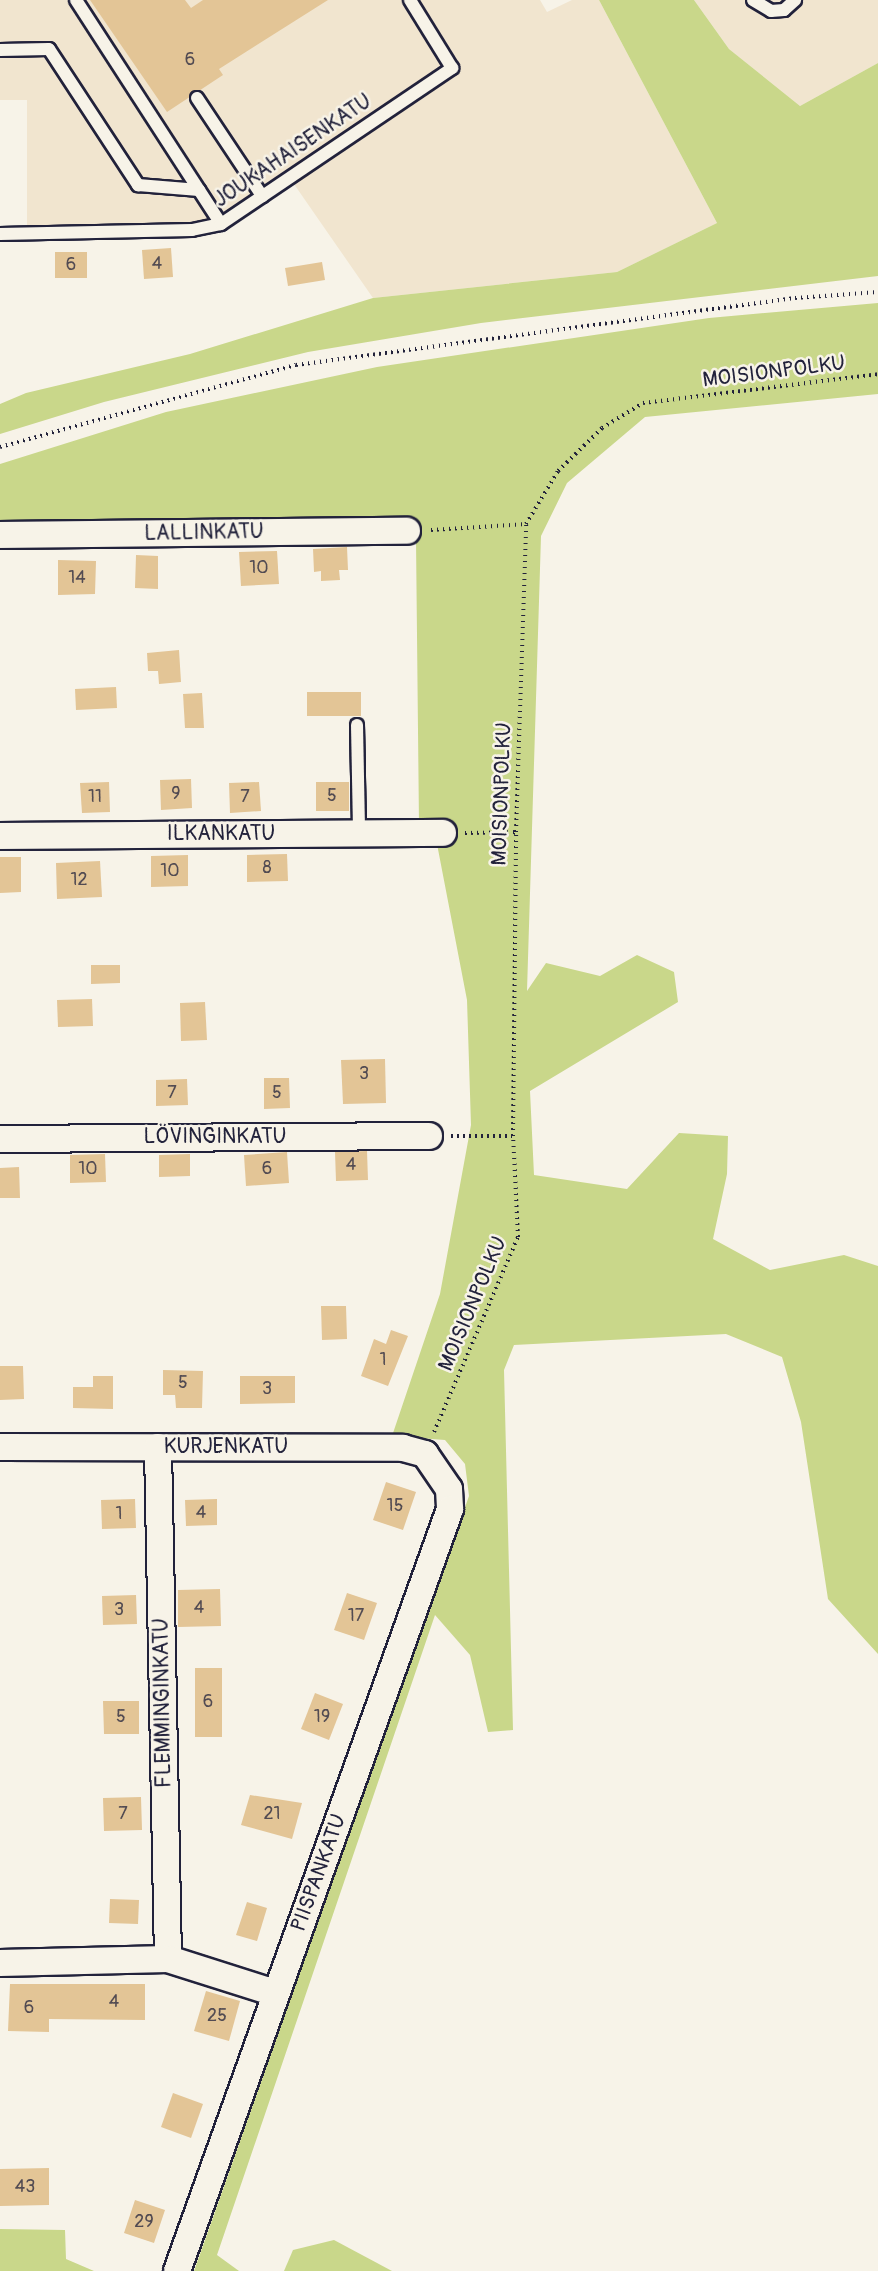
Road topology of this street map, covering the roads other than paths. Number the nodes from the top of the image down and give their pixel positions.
1 (76, 0) edge
2 (410, 0) edge
3 (753, 0) edge
4 (795, 0) edge
5 (0, 51) edge
6 (197, 98) dead end
7 (199, 190) junction
8 (262, 196) junction
9 (221, 224) junction
10 (0, 234) edge
11 (407, 531) road end
12 (0, 536) edge
13 (357, 725) dead end
14 (358, 833) junction
15 (443, 833) road end
16 (0, 836) edge
17 (429, 1136) road end
18 (0, 1139) edge
19 (158, 1447) junction
20 (0, 1448) edge
21 (441, 1474) joint
22 (168, 1959) junction
23 (0, 1963) edge
24 (275, 1993) junction
25 (177, 2271) edge

1 - 7 lane
2 - 8 lane, JOUKAHAISENKATU
3 - 4 lane
5 - 7 lane
6 - 8 lane
7 - 9 lane
8 - 9 lane, JOUKAHAISENKATU
9 - 10 lane, JOUKAHAISENKATU
11 - 12 street, LALLINKATU
13 - 14 lane
14 - 15 street, ILKANKATU
14 - 16 street, ILKANKATU
17 - 18 street, LÖVINGINKATU
19 - 20 street, KURJENKATU
19 - 21 street, KURJENKATU
19 - 22 street, FLEMMINGINKATU
21 - 24 street, PIISPANKATU
22 - 23 street
22 - 24 street
24 - 25 street, PIISPANKATU

